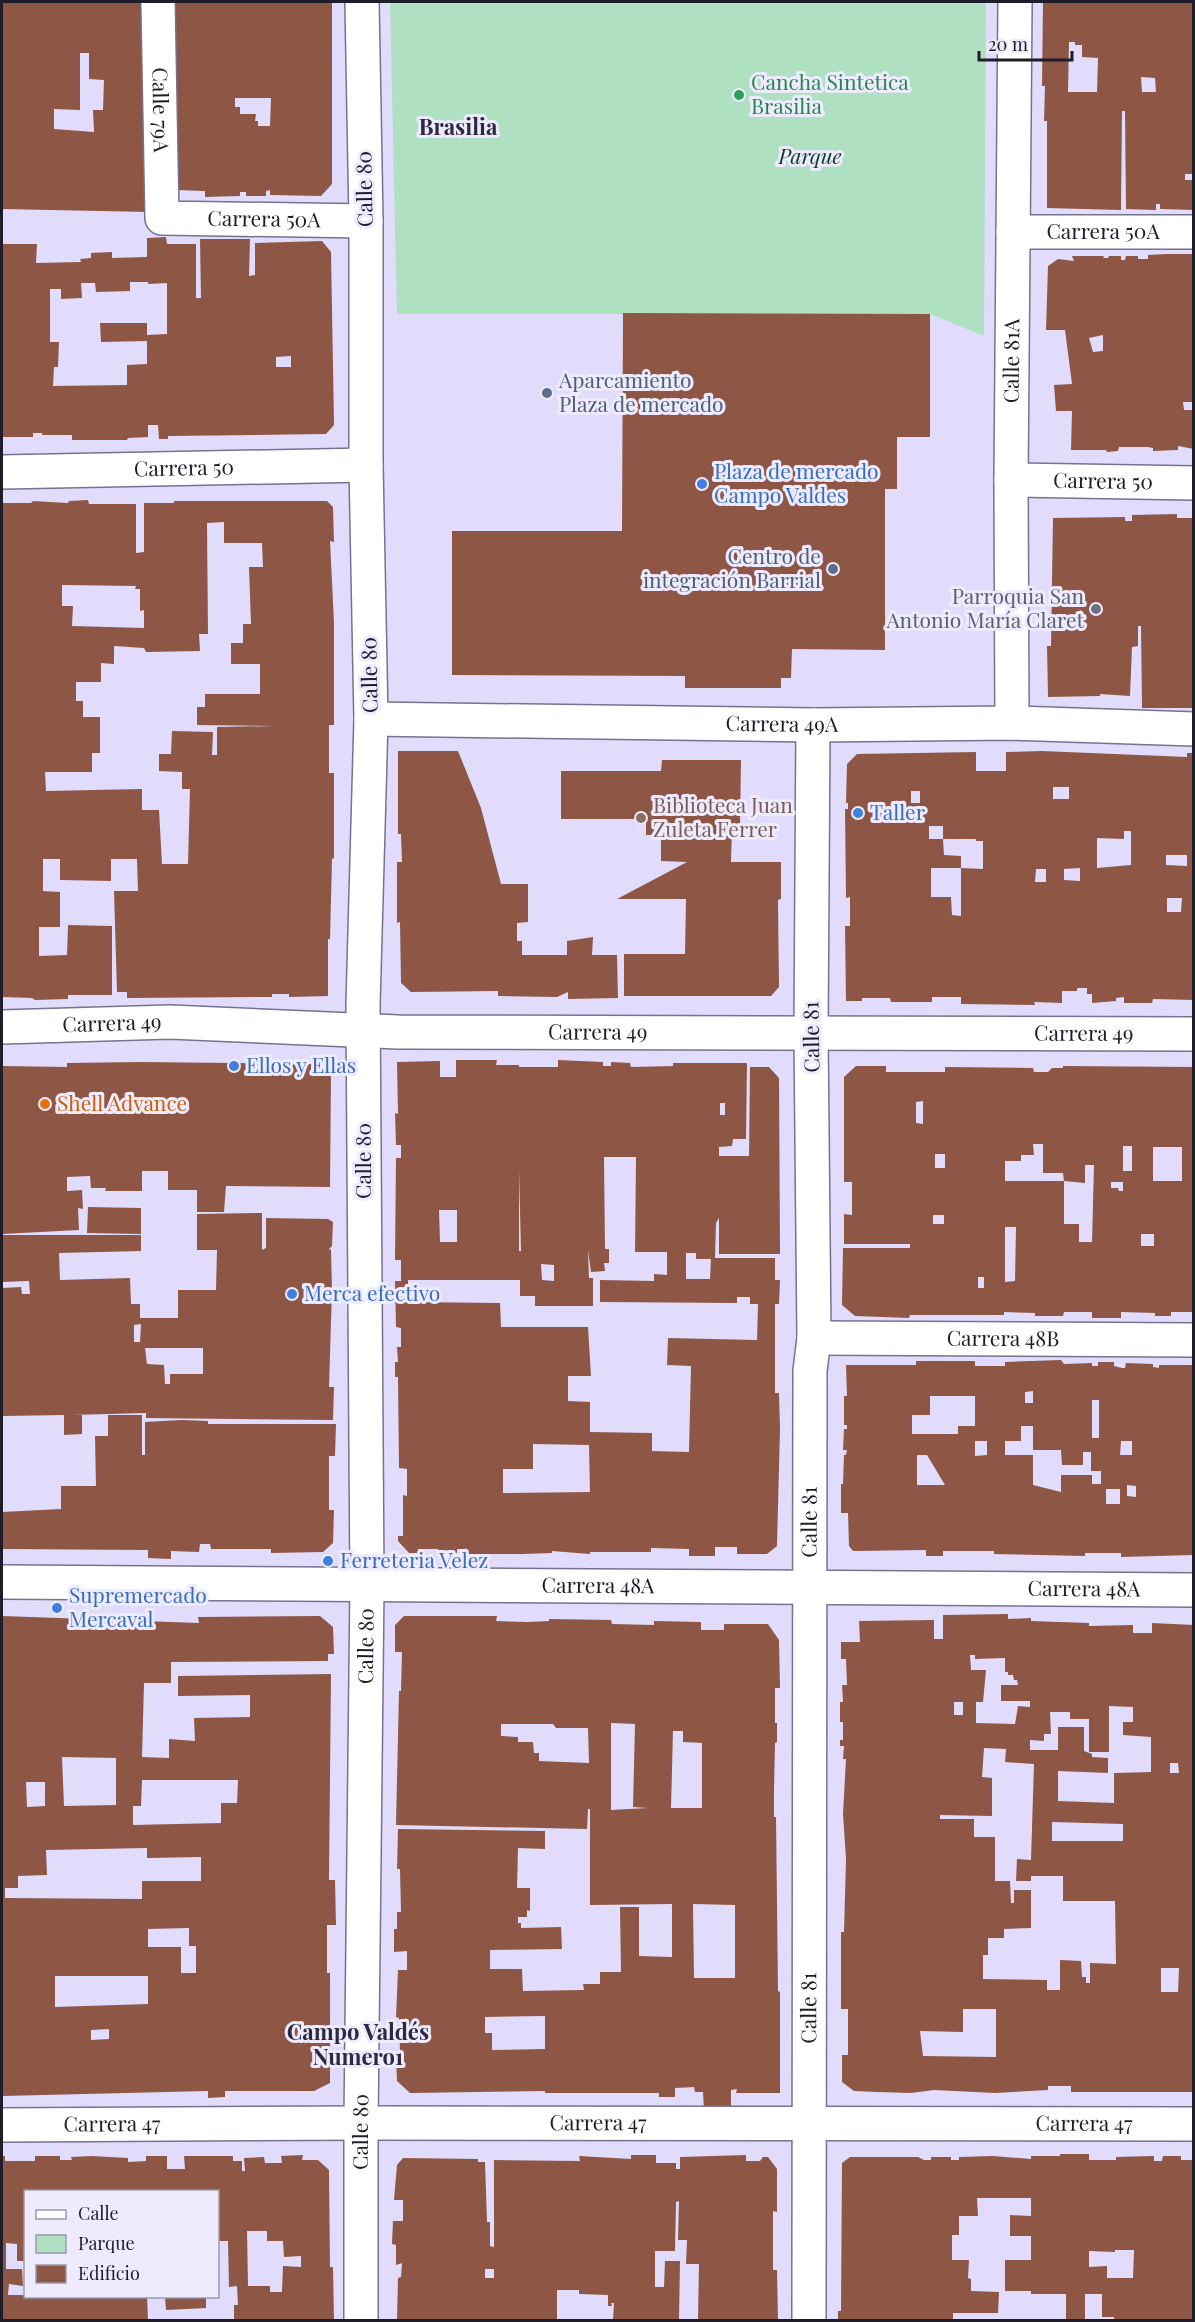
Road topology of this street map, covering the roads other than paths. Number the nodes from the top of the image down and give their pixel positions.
1 (158, 2) edge
2 (362, 2) edge
3 (1015, 2) edge
4 (162, 218) joint
5 (366, 221) junction
6 (1013, 232) junction
7 (1194, 232) edge
8 (366, 465) junction
9 (2, 472) edge
10 (1011, 480) junction
11 (1194, 483) edge
12 (371, 719) junction
13 (1012, 723) junction
14 (813, 724) junction
15 (1194, 729) edge
16 (2, 1027) edge
17 (364, 1031) junction
18 (811, 1033) junction
19 (1194, 1034) edge
20 (814, 1338) junction
21 (1194, 1340) edge
22 (2, 1582) edge
23 (367, 1585) junction
24 (810, 1588) junction
25 (1194, 1590) edge
26 (810, 2122) junction
27 (361, 2123) junction
28 (1194, 2124) edge
29 (2, 2125) edge
30 (361, 2320) edge
31 (809, 2320) edge

1 - 4 street, Calle 79A
2 - 5 street, Calle 80
3 - 6 street, Calle 81A
4 - 5 street, Carrera 50A
5 - 8 street, Calle 80
6 - 7 street, Carrera 50A
6 - 10 street, Calle 81A
8 - 9 street, Carrera 50
8 - 12 street, Calle 80
10 - 11 street, Carrera 50
10 - 13 street, Calle 81A
12 - 14 street, Carrera 49A
12 - 17 street, Calle 80
13 - 14 street, Carrera 49A
13 - 15 street, Carrera 49A
14 - 18 street, Calle 81
16 - 17 street, Carrera 49
17 - 18 street, Carrera 49
17 - 23 street, Calle 80
18 - 19 street, Carrera 49
18 - 20 street, Calle 81
20 - 21 street, Carrera 48B
20 - 24 street, Calle 81
22 - 23 street, Carrera 48A
23 - 24 street, Carrera 48A
23 - 27 street, Calle 80
24 - 25 street, Carrera 48A
24 - 26 street, Calle 81
26 - 27 street, Carrera 47
26 - 28 street, Carrera 47
26 - 31 street, Calle 81
27 - 29 street, Carrera 47
27 - 30 street, Calle 80

